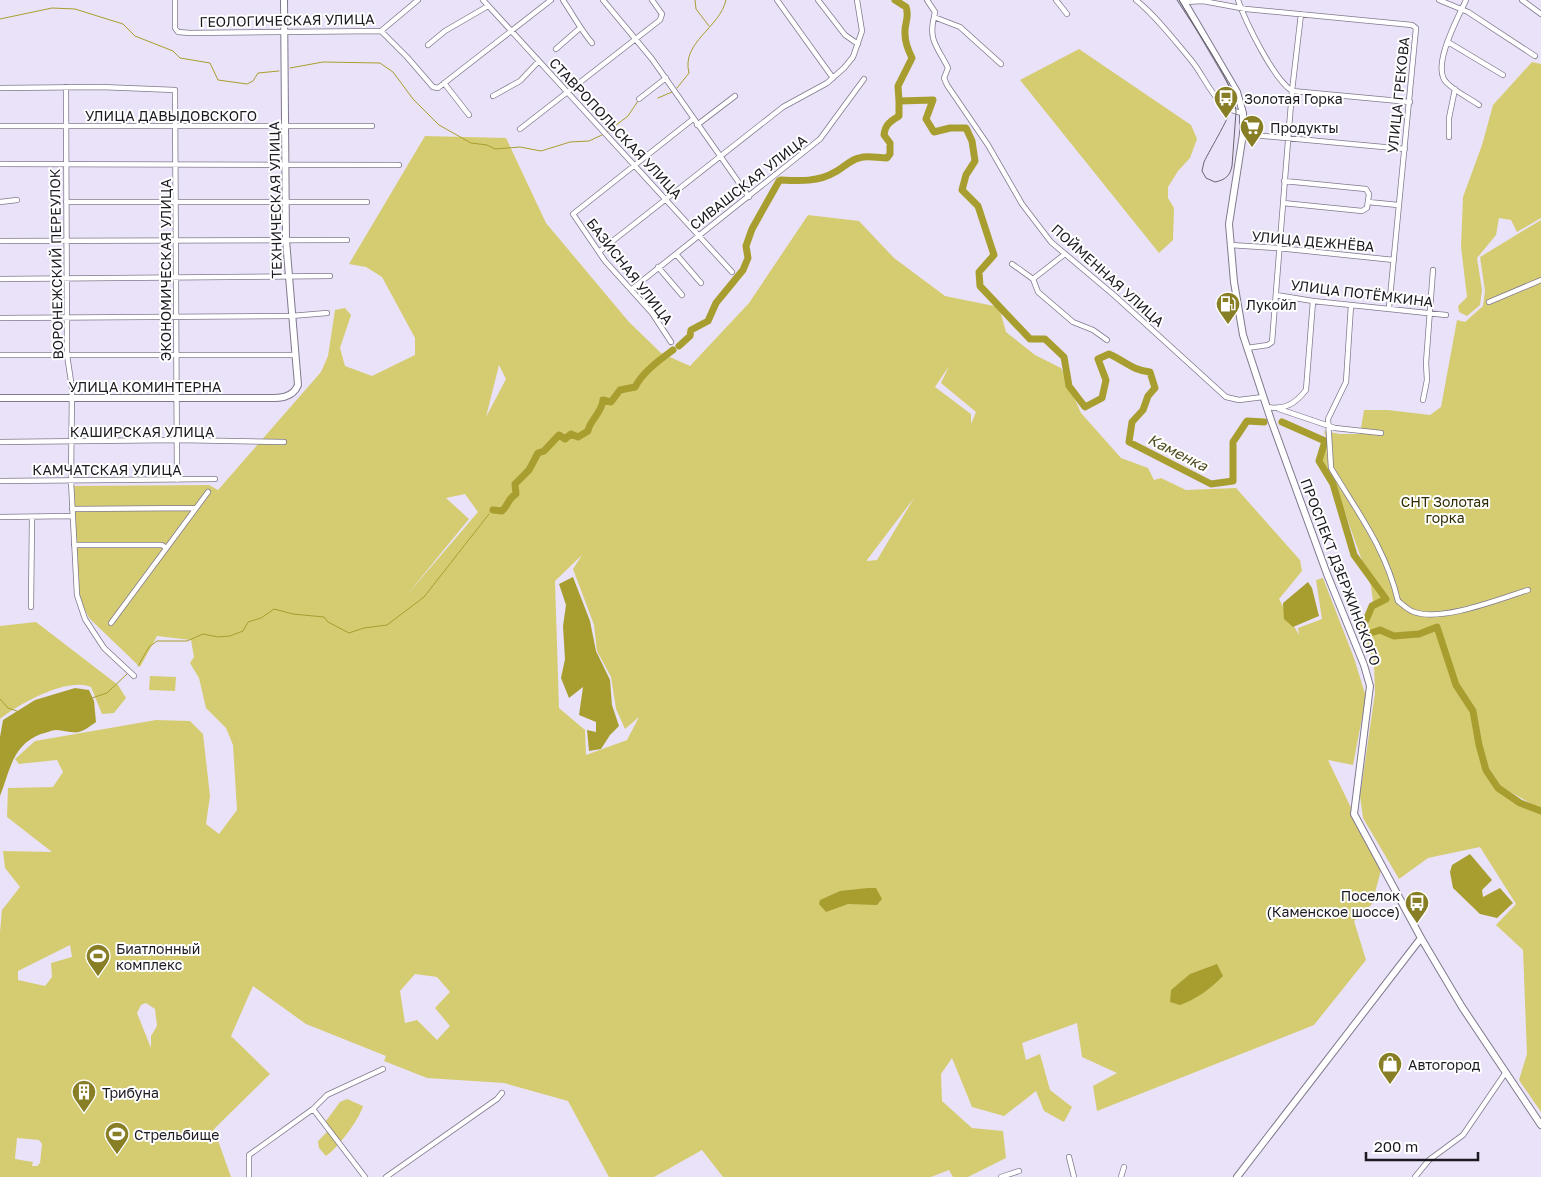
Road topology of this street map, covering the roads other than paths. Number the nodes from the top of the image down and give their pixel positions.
1 (175, 0) edge
2 (284, 0) edge
3 (418, 0) edge
4 (483, 0) edge
5 (551, 0) edge
6 (563, 0) edge
7 (603, 0) edge
8 (652, 0) edge
9 (777, 0) edge
10 (818, 0) edge
11 (857, 0) edge
12 (927, 0) edge
13 (1056, 0) edge
14 (1136, 0) edge
15 (1238, 0) edge
16 (1439, 0) edge
17 (1466, 0) edge
18 (1522, 0) edge
19 (1183, 1) edge
20 (488, 6) junction
21 (1242, 8) junction
22 (1462, 8) junction
23 (1067, 14) dead end
24 (1301, 14) junction
25 (1541, 14) edge
26 (934, 17) junction
27 (580, 28) junction
28 (510, 30) junction
29 (380, 31) junction
30 (284, 32) junction
31 (635, 39) junction
32 (1448, 42) junction
33 (592, 43) dead end
34 (428, 44) dead end
35 (858, 44) junction
36 (556, 49) dead end
37 (1535, 56) dead end
38 (538, 62) junction
39 (1001, 64) dead end
40 (1503, 75) dead end
41 (666, 78) junction
42 (833, 78) junction
43 (864, 79) dead end
44 (444, 83) junction
45 (66, 87) junction
46 (0, 88) edge
47 (1456, 89) junction
48 (1292, 91) junction
49 (566, 92) junction
50 (493, 96) dead end
51 (735, 96) dead end
52 (639, 99) dead end
53 (1410, 102) junction
54 (1479, 105) dead end
55 (1243, 113) junction
56 (469, 115) dead end
57 (693, 118) junction
58 (697, 125) junction
59 (0, 126) edge
60 (65, 126) junction
61 (286, 126) junction
62 (372, 126) dead end
63 (175, 127) junction
64 (520, 129) dead end
65 (1244, 134) junction
66 (1449, 137) dead end
67 (1288, 139) junction
68 (1405, 149) junction
69 (720, 157) junction
70 (0, 164) edge
71 (176, 164) junction
72 (286, 164) junction
73 (66, 165) junction
74 (399, 165) dead end
75 (634, 165) junction
76 (1284, 181) junction
77 (750, 197) junction
78 (17, 200) dead end
79 (667, 200) junction
80 (0, 202) edge
81 (66, 202) junction
82 (176, 202) junction
83 (286, 202) junction
84 (367, 202) dead end
85 (1368, 202) junction
86 (1283, 203) junction
87 (1398, 205) junction
88 (699, 235) junction
89 (286, 240) junction
90 (347, 240) dead end
91 (0, 241) edge
92 (66, 241) junction
93 (176, 241) junction
94 (1230, 245) junction
95 (1278, 248) junction
96 (600, 251) junction
97 (676, 254) junction
98 (1065, 254) junction
99 (1394, 260) junction
100 (1012, 264) dead end
101 (658, 267) junction
102 (1433, 270) dead end
103 (732, 272) dead end
104 (330, 276) dead end
105 (288, 278) junction
106 (0, 279) edge
107 (67, 279) junction
108 (176, 279) junction
109 (1033, 279) junction
110 (1541, 280) edge
111 (701, 283) dead end
112 (632, 288) junction
113 (682, 295) dead end
114 (1276, 295) junction
115 (1313, 301) junction
116 (1489, 302) dead end
117 (1351, 305) junction
118 (1389, 308) junction
119 (1429, 312) junction
120 (327, 314) dead end
121 (1446, 315) dead end
122 (291, 316) junction
123 (177, 317) junction
124 (0, 318) edge
125 (67, 318) junction
126 (1107, 340) dead end
127 (671, 342) dead end
128 (1247, 348) junction
129 (0, 355) edge
130 (68, 355) junction
131 (176, 355) junction
132 (294, 355) junction
133 (290, 396) joint
134 (177, 397) junction
135 (1263, 397) junction
136 (0, 398) edge
137 (72, 399) junction
138 (1423, 400) dead end
139 (1266, 407) junction
140 (1279, 409) junction
141 (1328, 425) junction
142 (1381, 433) dead end
143 (178, 440) junction
144 (0, 442) edge
145 (284, 442) dead end
146 (71, 443) junction
147 (215, 479) dead end
148 (177, 480) junction
149 (0, 481) edge
150 (71, 481) junction
151 (208, 492) dead end
152 (72, 508) junction
153 (196, 508) junction
154 (72, 516) junction
155 (0, 517) edge
156 (32, 517) junction
157 (74, 545) junction
158 (166, 548) junction
159 (1528, 590) dead end
160 (31, 607) dead end
161 (111, 623) dead end
162 (134, 676) dead end
163 (1421, 938) junction
164 (383, 1069) dead end
165 (1506, 1072) junction
166 (502, 1093) dead end
167 (313, 1109) junction
168 (1541, 1125) edge
169 (1070, 1157) dead end
170 (1124, 1168) dead end
171 (1019, 1171) dead end
172 (249, 1177) edge
173 (365, 1177) edge
174 (386, 1177) edge
175 (1001, 1177) edge
176 (1074, 1177) edge
177 (1121, 1177) edge
178 (1237, 1177) edge
179 (1414, 1177) edge

1 - 30 street, ГЕОЛОГИЧЕСКАЯ УЛИЦА
2 - 30 street, ТЕХНИЧЕСКАЯ УЛИЦА
3 - 29 street, ГЕОЛОГИЧЕСКАЯ УЛИЦА
4 - 20 street, СТАВРОПОЛЬСКАЯ УЛИЦА
5 - 28 street
6 - 27 street
7 - 31 street
8 - 31 street
9 - 42 street
10 - 35 street
11 - 35 street
12 - 26 street
13 - 23 street
14 - 55 street
15 - 21 street
16 - 22 street
17 - 22 street
18 - 25 street
19 - 21 street, УЛИЦА ГРЕКОВА
19 - 55 street, ПРОСПЕКТ ДЗЕРЖИНСКОГО
20 - 28 street, СТАВРОПОЛЬСКАЯ УЛИЦА
20 - 34 street
21 - 24 street, УЛИЦА ГРЕКОВА
21 - 48 street
22 - 32 street
22 - 37 street
24 - 48 street
24 - 53 street, УЛИЦА ГРЕКОВА
26 - 39 street
26 - 98 street, ПОЙМЕННАЯ УЛИЦА
27 - 33 street
27 - 36 street
28 - 38 street, СТАВРОПОЛЬСКАЯ УЛИЦА
28 - 44 street
29 - 30 street, ГЕОЛОГИЧЕСКАЯ УЛИЦА
29 - 44 street
30 - 61 street, ТЕХНИЧЕСКАЯ УЛИЦА
31 - 41 street
31 - 49 street
32 - 40 street
32 - 47 street
35 - 42 street
38 - 49 street, СТАВРОПОЛЬСКАЯ УЛИЦА
38 - 50 street
41 - 52 street
41 - 57 street
42 - 69 street
43 - 77 street, СИВАШСКАЯ УЛИЦА
44 - 56 street
45 - 46 street
45 - 60 street, ВОРОНЕЖСКИЙ ПЕРЕУЛОК
45 - 63 street, ЭКОНОМИЧЕСКАЯ УЛИЦА
47 - 54 street
47 - 66 street
48 - 53 street
48 - 67 street
49 - 64 street
49 - 75 street, СТАВРОПОЛЬСКАЯ УЛИЦА
51 - 58 street
53 - 68 street, УЛИЦА ГРЕКОВА
55 - 65 street, ПРОСПЕКТ ДЗЕРЖИНСКОГО
57 - 58 street
57 - 75 street
58 - 69 street
59 - 60 street, УЛИЦА ДАВЫДОВСКОГО
60 - 63 street, УЛИЦА ДАВЫДОВСКОГО
60 - 73 street, ВОРОНЕЖСКИЙ ПЕРЕУЛОК
61 - 62 street, УЛИЦА ДАВЫДОВСКОГО
61 - 63 street, УЛИЦА ДАВЫДОВСКОГО
61 - 72 street, ТЕХНИЧЕСКАЯ УЛИЦА
63 - 71 street, ЭКОНОМИЧЕСКАЯ УЛИЦА
65 - 67 street
65 - 94 street, ПРОСПЕКТ ДЗЕРЖИНСКОГО
67 - 68 street
67 - 76 street
68 - 87 street, УЛИЦА ГРЕКОВА
69 - 77 street
69 - 79 street
70 - 73 street
71 - 72 street
71 - 73 street
71 - 82 street, ЭКОНОМИЧЕСКАЯ УЛИЦА
72 - 74 street
72 - 83 street, ТЕХНИЧЕСКАЯ УЛИЦА
73 - 81 street, ВОРОНЕЖСКИЙ ПЕРЕУЛОК
75 - 79 street, СТАВРОПОЛЬСКАЯ УЛИЦА
75 - 96 street, БАЗИСНАЯ УЛИЦА
76 - 85 street
76 - 86 street
77 - 88 street, СИВАШСКАЯ УЛИЦА
78 - 80 street
79 - 88 street, СТАВРОПОЛЬСКАЯ УЛИЦА
79 - 96 street
81 - 82 street
81 - 92 street, ВОРОНЕЖСКИЙ ПЕРЕУЛОК
82 - 83 street
82 - 93 street, ЭКОНОМИЧЕСКАЯ УЛИЦА
83 - 84 street
83 - 89 street, ТЕХНИЧЕСКАЯ УЛИЦА
85 - 86 street
85 - 87 street
86 - 95 street
87 - 99 street, УЛИЦА ГРЕКОВА
88 - 97 street, СИВАШСКАЯ УЛИЦА
88 - 103 street, СТАВРОПОЛЬСКАЯ УЛИЦА
89 - 90 street
89 - 93 street
89 - 105 street, ТЕХНИЧЕСКАЯ УЛИЦА
91 - 92 street
92 - 93 street
92 - 107 street, ВОРОНЕЖСКИЙ ПЕРЕУЛОК
93 - 108 street, ЭКОНОМИЧЕСКАЯ УЛИЦА
94 - 95 street, УЛИЦА ДЕЖНЁВА
94 - 128 street, ПРОСПЕКТ ДЗЕРЖИНСКОГО
95 - 99 street, УЛИЦА ДЕЖНЁВА
95 - 114 street
96 - 112 street, БАЗИСНАЯ УЛИЦА
97 - 101 street, СИВАШСКАЯ УЛИЦА
97 - 111 street
98 - 109 street
98 - 135 street, ПОЙМЕННАЯ УЛИЦА
99 - 118 street, УЛИЦА ГРЕКОВА
100 - 109 street
101 - 112 street, СИВАШСКАЯ УЛИЦА
101 - 113 street
102 - 119 street
104 - 105 street
105 - 108 street
105 - 122 street, ТЕХНИЧЕСКАЯ УЛИЦА
106 - 107 street
107 - 108 street
107 - 125 street, ВОРОНЕЖСКИЙ ПЕРЕУЛОК
108 - 123 street, ЭКОНОМИЧЕСКАЯ УЛИЦА
109 - 126 street
110 - 116 street
112 - 127 street, БАЗИСНАЯ УЛИЦА
114 - 115 street, УЛИЦА ПОТЁМКИНА
114 - 128 street
115 - 117 street, УЛИЦА ПОТЁМКИНА
115 - 140 street
117 - 118 street, УЛИЦА ПОТЁМКИНА
117 - 141 street
118 - 119 street, УЛИЦА ПОТЁМКИНА
119 - 121 street, УЛИЦА ПОТЁМКИНА
119 - 138 street
120 - 122 street
122 - 123 street
122 - 132 street, ТЕХНИЧЕСКАЯ УЛИЦА
123 - 125 street
123 - 131 street, ЭКОНОМИЧЕСКАЯ УЛИЦА
124 - 125 street
125 - 130 street, ВОРОНЕЖСКИЙ ПЕРЕУЛОК
128 - 135 street, ПРОСПЕКТ ДЗЕРЖИНСКОГО
129 - 130 street
130 - 131 street
130 - 137 street, ВОРОНЕЖСКИЙ ПЕРЕУЛОК
131 - 132 street
131 - 134 street, ЭКОНОМИЧЕСКАЯ УЛИЦА
132 - 133 street, ТЕХНИЧЕСКАЯ УЛИЦА
133 - 134 street, УЛИЦА КОМИНТЕРНА
134 - 137 street, УЛИЦА КОМИНТЕРНА
134 - 143 street, ЭКОНОМИЧЕСКАЯ УЛИЦА
135 - 139 street, ПРОСПЕКТ ДЗЕРЖИНСКОГО
136 - 137 street, УЛИЦА КОМИНТЕРНА
137 - 146 street, ВОРОНЕЖСКИЙ ПЕРЕУЛОК
139 - 140 street
139 - 163 street, ПРОСПЕКТ ДЗЕРЖИНСКОГО
140 - 141 street
141 - 142 street
141 - 159 street
143 - 145 street, КАШИРСКАЯ УЛИЦА
143 - 146 street, КАШИРСКАЯ УЛИЦА
143 - 148 street, ЭКОНОМИЧЕСКАЯ УЛИЦА
144 - 146 street, КАШИРСКАЯ УЛИЦА
146 - 150 street, ВОРОНЕЖСКИЙ ПЕРЕУЛОК
147 - 148 street, КАМЧАТСКАЯ УЛИЦА
148 - 150 street, КАМЧАТСКАЯ УЛИЦА
149 - 150 street, КАМЧАТСКАЯ УЛИЦА
150 - 152 street, ВОРОНЕЖСКИЙ ПЕРЕУЛОК
151 - 153 street
152 - 153 street
152 - 154 street, ВОРОНЕЖСКИЙ ПЕРЕУЛОК
153 - 158 street
154 - 156 street
154 - 157 street, ВОРОНЕЖСКИЙ ПЕРЕУЛОК
155 - 156 street
156 - 160 street
157 - 158 street
157 - 162 street, ВОРОНЕЖСКИЙ ПЕРЕУЛОК
158 - 161 street
163 - 165 street, ПРОСПЕКТ ДЗЕРЖИНСКОГО
163 - 178 street
164 - 167 street
165 - 168 street, ПРОСПЕКТ ДЗЕРЖИНСКОГО
165 - 179 street
166 - 174 street
167 - 172 street
167 - 173 street
169 - 176 street
170 - 177 street
171 - 175 street

